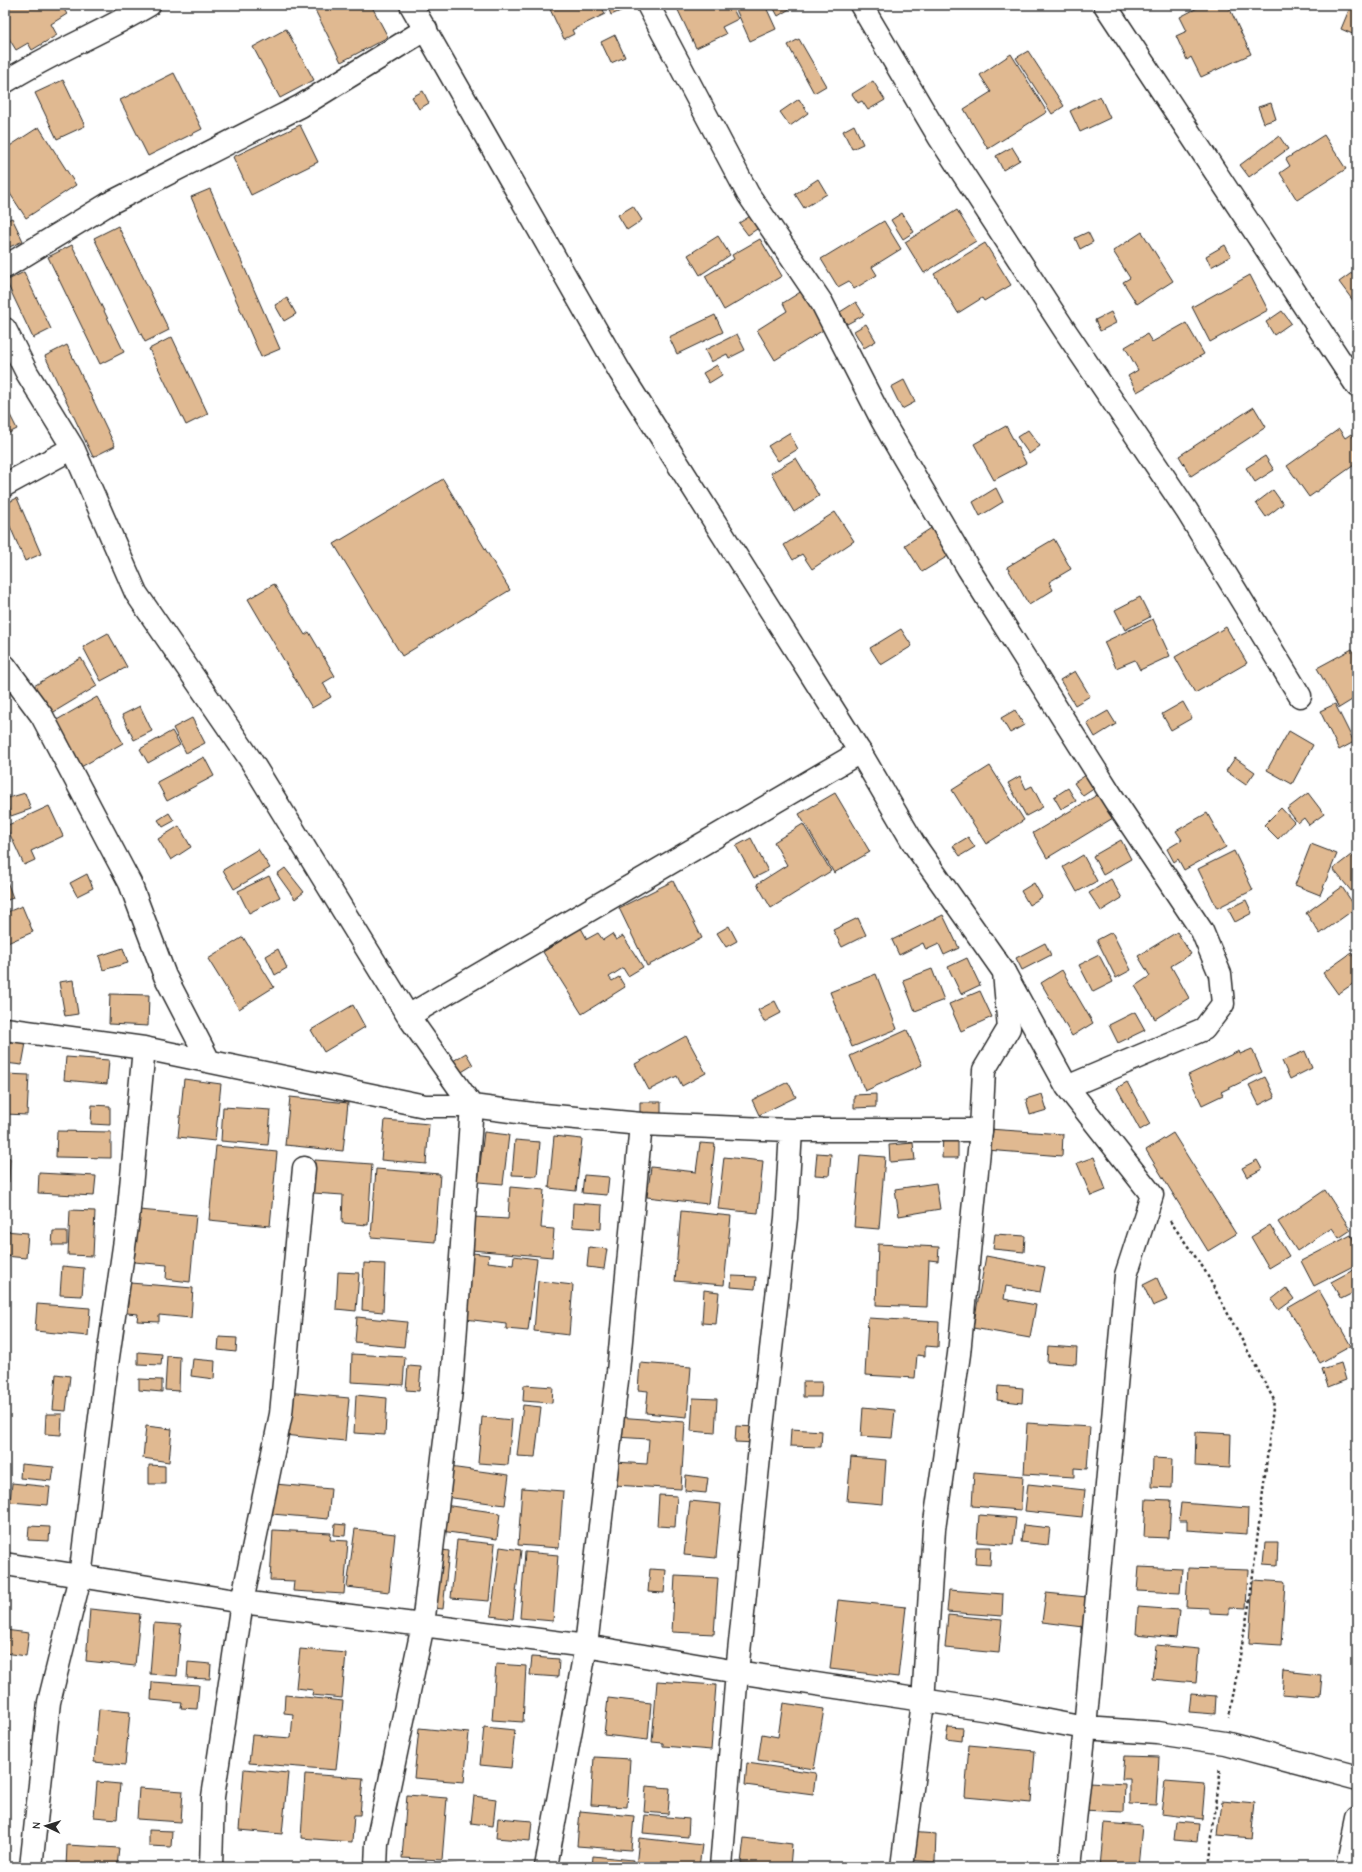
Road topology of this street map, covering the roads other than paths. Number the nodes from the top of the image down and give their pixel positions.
1 (149, 5) edge
2 (411, 5) edge
3 (648, 5) edge
4 (861, 5) edge
5 (1105, 5) edge
6 (426, 29) junction
7 (5, 82) edge
8 (5, 267) edge
9 (5, 328) edge
10 (1357, 386) edge
11 (73, 448) junction
12 (5, 485) edge
13 (5, 666) edge
14 (1300, 696) dead end
15 (860, 752) junction
16 (1004, 972) junction
17 (408, 1016) junction
18 (5, 1029) edge
19 (144, 1048) junction
20 (208, 1061) junction
21 (1067, 1086) junction
22 (472, 1106) junction
23 (641, 1124) junction
24 (791, 1130) junction
25 (981, 1130) junction
26 (304, 1168) dead end
27 (5, 1564) edge
28 (80, 1577) junction
29 (242, 1602) junction
30 (423, 1625) junction
31 (586, 1646) junction
32 (737, 1672) junction
33 (923, 1702) junction
34 (1085, 1728) junction
35 (1357, 1778) edge
36 (1357, 1819) edge
37 (32, 1867) edge
38 (211, 1867) edge
39 (376, 1867) edge
40 (546, 1867) edge
41 (721, 1867) edge
42 (902, 1867) edge
43 (1070, 1867) edge
44 (1347, 1867) edge

1 - 7 street
2 - 6 street
3 - 21 street
4 - 14 street
5 - 10 street
6 - 8 street
6 - 15 street
9 - 11 street
11 - 12 street
11 - 17 street
13 - 20 street
15 - 16 street
15 - 17 street
16 - 21 street
16 - 25 street
17 - 22 street
18 - 19 street
19 - 20 street
19 - 28 street
20 - 22 street
21 - 34 street
22 - 23 street
22 - 30 street
23 - 24 street
23 - 31 street
24 - 25 street
24 - 32 street
25 - 33 street
26 - 29 street
27 - 28 street
28 - 29 street
28 - 37 street
29 - 30 street
29 - 38 street
30 - 31 street
30 - 39 street
31 - 32 street
31 - 40 street
32 - 33 street
32 - 41 street
33 - 34 street
33 - 42 street
34 - 35 street
34 - 43 street
36 - 44 street

